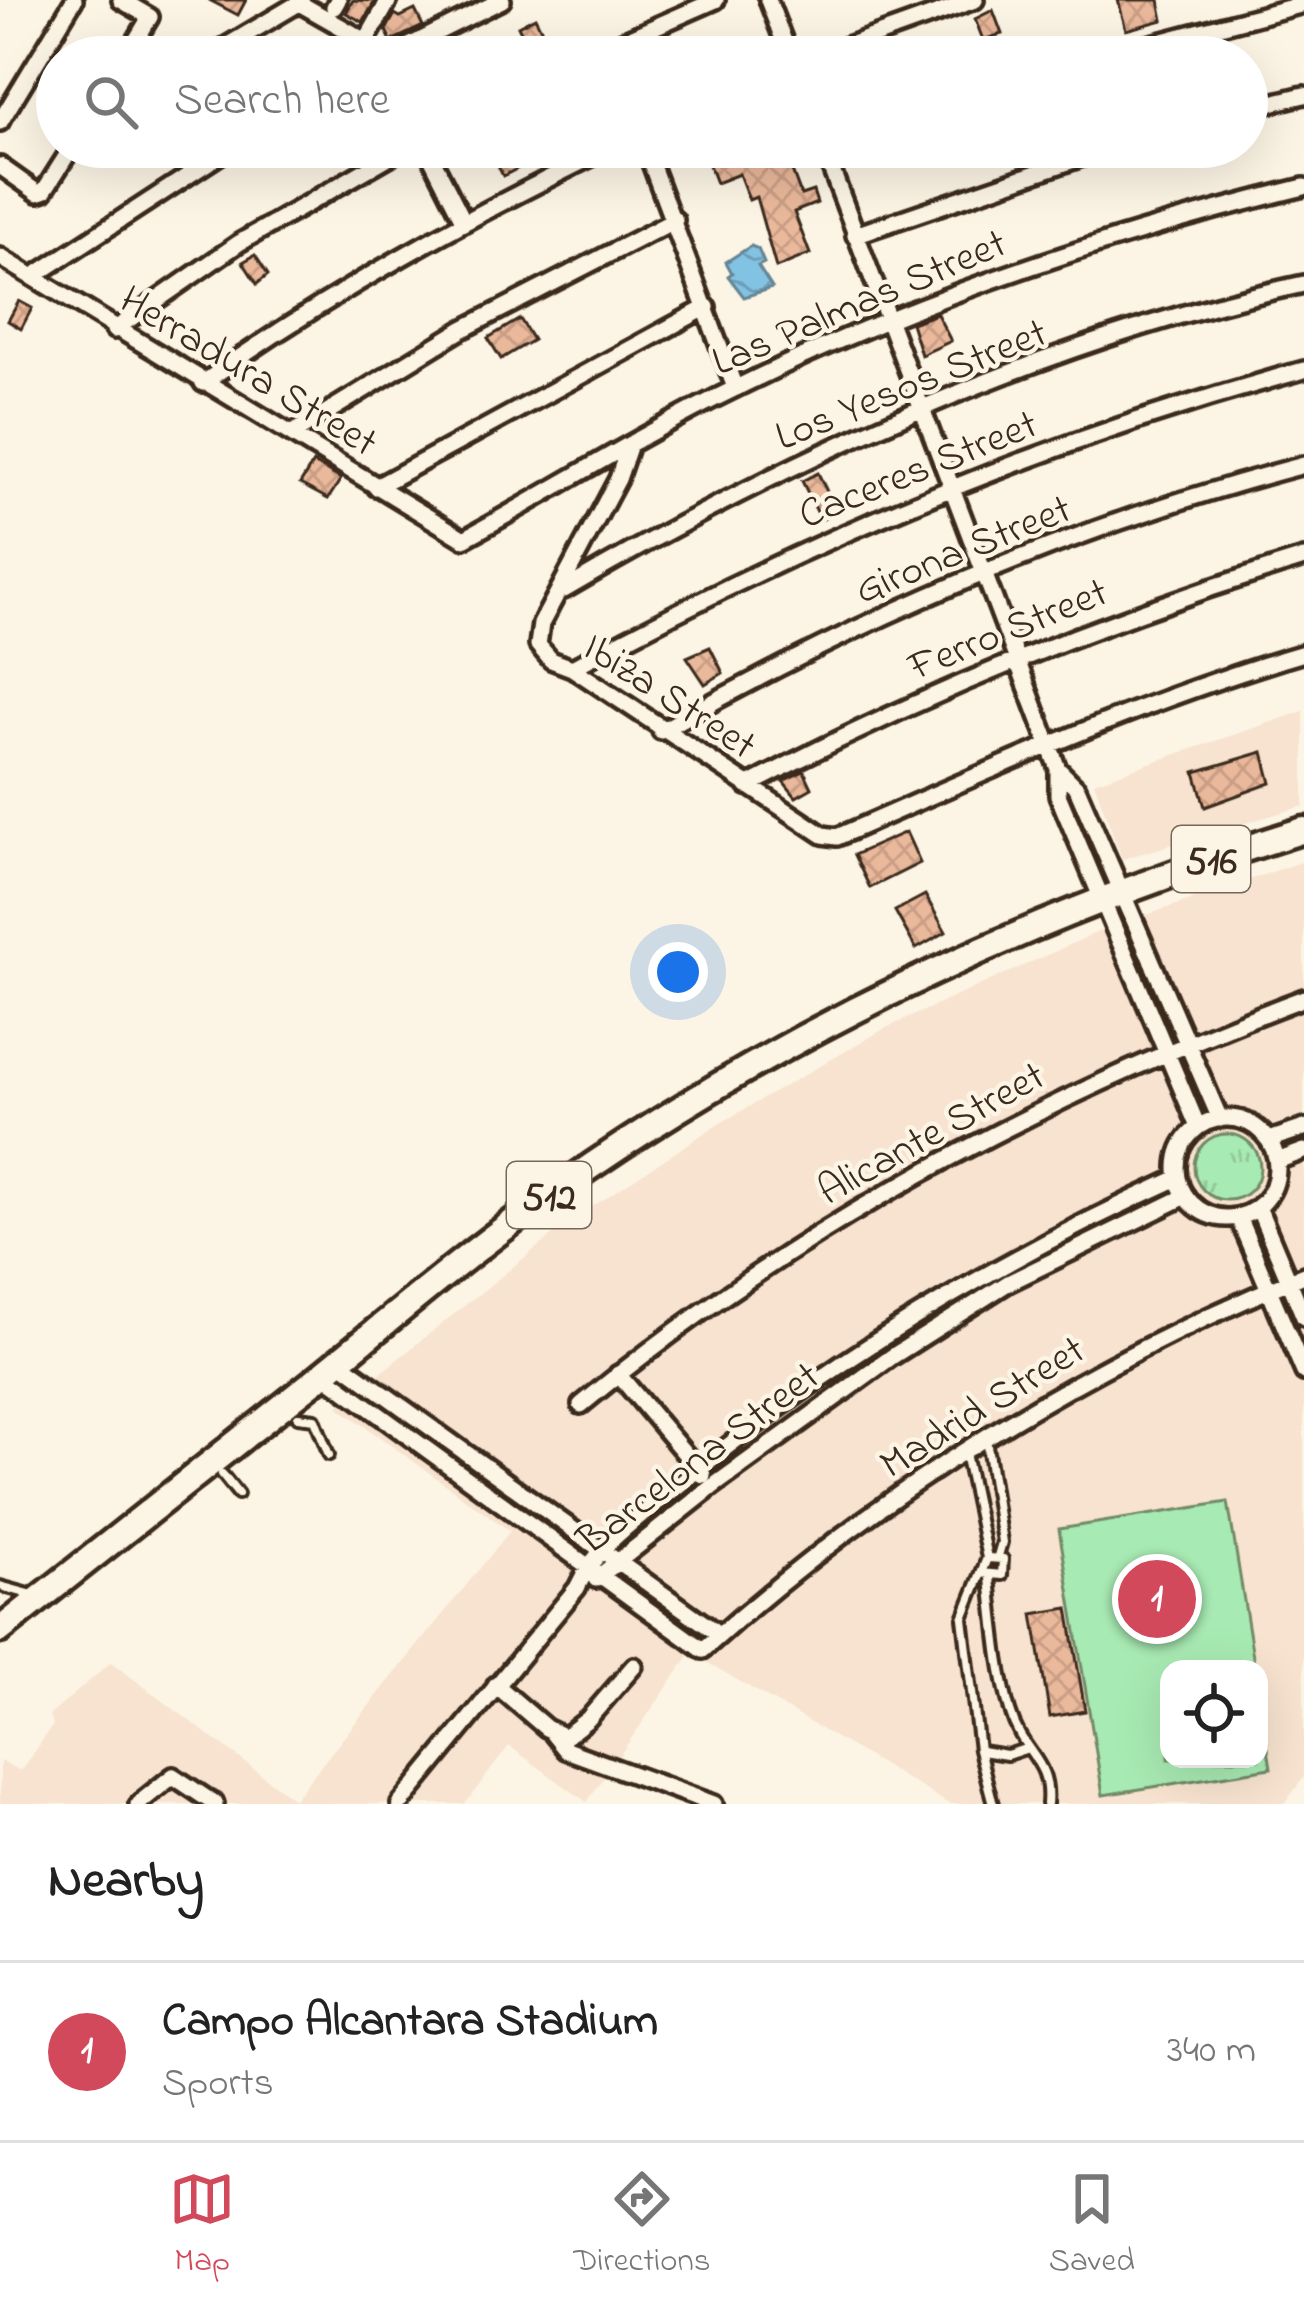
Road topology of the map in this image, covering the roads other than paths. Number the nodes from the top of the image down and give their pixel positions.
1 (74, 0) edge
2 (389, 0) edge
3 (502, 0) edge
4 (716, 0) edge
5 (768, 0) edge
6 (975, 0) edge
7 (124, 1) edge
8 (1304, 4) edge
9 (52, 36) edge
10 (139, 36) edge
11 (243, 36) edge
12 (357, 36) edge
13 (369, 36) edge
14 (427, 36) edge
15 (634, 36) edge
16 (782, 36) edge
17 (875, 36) edge
18 (1182, 36) edge
19 (36, 63) edge
20 (1304, 95) edge
21 (1268, 104) edge
22 (0, 122) edge
23 (0, 166) edge
24 (59, 168) edge
25 (200, 168) edge
26 (369, 168) edge
27 (437, 168) edge
28 (569, 168) edge
29 (654, 168) edge
30 (835, 168) edge
31 (1051, 168) edge
32 (1304, 187) edge
33 (463, 220) junction
34 (675, 220) junction
35 (855, 236) junction
36 (2, 262) edge
37 (34, 276) junction
38 (1304, 284) edge
39 (706, 307) junction
40 (884, 320) junction
41 (114, 330) junction
42 (1304, 370) edge
43 (203, 383) junction
44 (735, 388) junction
45 (920, 410) junction
46 (293, 433) junction
47 (630, 445) junction
48 (1304, 465) edge
49 (950, 486) junction
50 (376, 487) junction
51 (464, 539) joint
52 (1304, 558) edge
53 (981, 573) junction
54 (562, 591) junction
55 (1304, 653) edge
56 (1014, 659) junction
57 (572, 668) junction
58 (661, 731) junction
59 (1048, 742) junction
60 (747, 786) junction
61 (1304, 830) edge
62 (1110, 896) junction
63 (1304, 998) edge
64 (1187, 1042) junction
65 (1166, 1051) junction
66 (1220, 1118) junction
67 (1198, 1127) junction
68 (1304, 1128) edge
69 (1269, 1140) junction
70 (1304, 1151) edge
71 (1277, 1161) junction
72 (1178, 1178) junction
73 (1186, 1196) junction
74 (1258, 1207) junction
75 (1238, 1217) junction
76 (1296, 1278) edge
77 (1268, 1289) junction
78 (1304, 1317) edge
79 (330, 1367) junction
80 (1304, 1372) edge
81 (617, 1374) junction
82 (581, 1405) dead end
83 (298, 1417) dead end
84 (986, 1437) junction
85 (964, 1451) junction
86 (329, 1455) dead end
87 (699, 1469) junction
88 (222, 1474) dead end
89 (712, 1486) junction
90 (238, 1494) dead end
91 (600, 1550) junction
92 (998, 1556) junction
93 (987, 1558) junction
94 (616, 1561) junction
95 (587, 1566) junction
96 (985, 1575) junction
97 (602, 1577) junction
98 (0, 1586) edge
99 (577, 1588) junction
100 (41, 1598) junction
101 (0, 1630) edge
102 (720, 1635) junction
103 (634, 1666) dead end
104 (496, 1685) junction
105 (551, 1731) junction
106 (1025, 1749) junction
107 (979, 1750) junction
108 (138, 1804) edge
109 (215, 1804) edge
110 (400, 1804) edge
111 (714, 1804) edge
112 (993, 1804) edge
113 (1047, 1804) edge

1 - 9 street
2 - 13 street
3 - 14 street
4 - 15 street
5 - 16 street
6 - 17 street
7 - 10 street
8 - 18 street
11 - 12 street
19 - 22 street
20 - 21 street
23 - 24 street
25 - 37 street
26 - 41 street
27 - 33 street
28 - 33 street
29 - 34 street
30 - 35 street
31 - 35 street
32 - 40 street, Las Palmas Street
33 - 43 street
34 - 39 street
34 - 46 street
35 - 40 street
36 - 37 street, Herradura Street
37 - 41 street, Herradura Street
38 - 45 street, Los Yesos Street
39 - 44 street
39 - 50 street
40 - 44 street, Las Palmas Street
40 - 45 street
41 - 43 street, Herradura Street
42 - 49 street, Caceres Street
43 - 46 street, Herradura Street
44 - 47 street, Las Palmas Street
45 - 49 street
45 - 54 street, Los Yesos Street
46 - 50 street, Herradura Street
47 - 51 street, Las Palmas Street
47 - 54 street, Ibiza Street
48 - 53 street, Girona Street
49 - 53 street
49 - 57 street, Caceres Street
50 - 51 street, Herradura Street
52 - 56 street, Ferro Street
53 - 56 street
53 - 58 street, Girona Street
54 - 57 street, Ibiza Street
55 - 59 street
56 - 59 street
56 - 60 street, Ferro Street
57 - 58 street, Ibiza Street
58 - 60 street, Ibiza Street
59 - 60 street, Ibiza Street
59 - 62 street
61 - 62 main road, 516
62 - 64 street
62 - 65 street
62 - 79 main road, 512
63 - 64 street, Alicante Street
64 - 65 street, Alicante Street
64 - 66 street
65 - 67 street
65 - 81 street, Alicante Street
66 - 67 street
66 - 69 street
67 - 72 street
68 - 69 street
69 - 71 street
70 - 71 street
71 - 74 street
72 - 73 street
72 - 87 street, Barcelona Street
73 - 75 street
73 - 89 street, Barcelona Street
74 - 75 street
74 - 76 street
75 - 77 street
76 - 77 street, Madrid Street
76 - 78 street
77 - 80 street
77 - 84 street, Madrid Street
79 - 91 street
79 - 95 street
79 - 100 main road, 512
81 - 82 street, Alicante Street
81 - 87 street
83 - 86 lane
84 - 85 street, Madrid Street
84 - 92 lane
85 - 93 lane
85 - 102 street, Madrid Street
87 - 89 street
87 - 91 street, Barcelona Street
88 - 90 lane
89 - 94 street, Barcelona Street
91 - 94 street
91 - 95 street, Barcelona Street
92 - 93 lane
92 - 96 lane
93 - 96 lane
94 - 97 street, Barcelona Street
94 - 102 street
95 - 97 street
95 - 99 street, Barcelona Street
96 - 106 lane
96 - 107 lane
97 - 99 street, Barcelona Street
97 - 102 street
98 - 100 lane
99 - 104 street
100 - 101 main road, 512
103 - 105 street
104 - 105 street
104 - 110 street
105 - 111 street
106 - 107 lane
106 - 113 lane
107 - 112 lane
108 - 109 street

